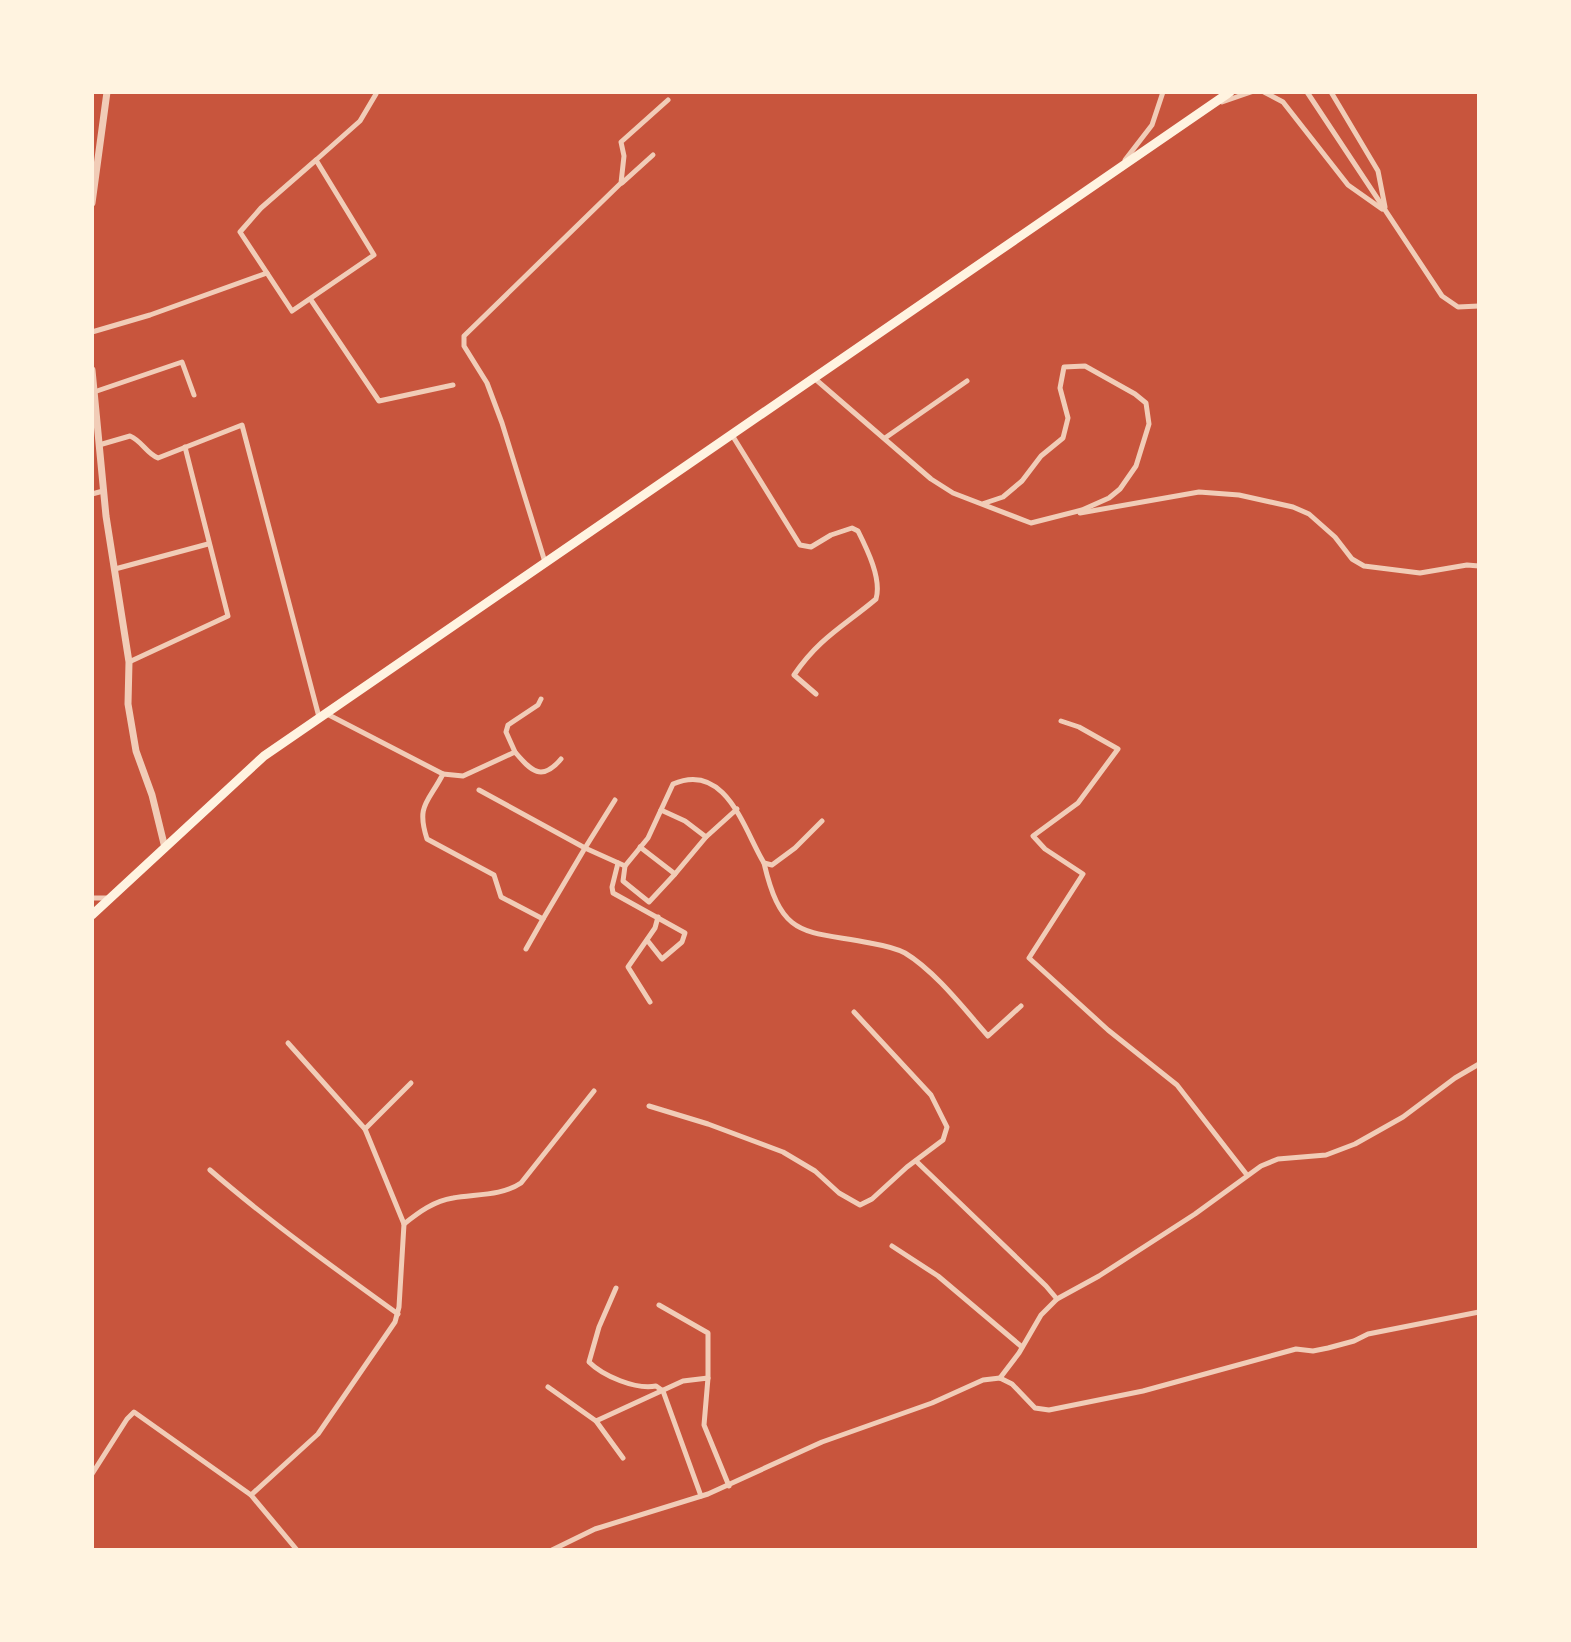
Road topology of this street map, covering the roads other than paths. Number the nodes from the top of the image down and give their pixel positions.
1 (107, 92) edge
2 (1163, 92) edge
3 (1230, 92) edge
4 (1251, 92) edge
5 (1264, 92) edge
6 (1307, 92) edge
7 (1331, 92) edge
8 (376, 94) dead end
9 (668, 100) dead end
10 (1203, 110) junction
11 (96, 149) edge
12 (653, 155) dead end
13 (316, 160) junction
14 (1116, 170) junction
15 (621, 183) junction
16 (92, 202) edge
17 (1386, 212) junction
18 (267, 273) junction
19 (311, 300) junction
20 (1479, 306) edge
21 (92, 332) edge
22 (92, 370) edge
23 (814, 378) junction
24 (967, 381) dead end
25 (453, 385) dead end
26 (94, 392) edge
27 (194, 395) dead end
28 (731, 435) junction
29 (885, 438) junction
30 (99, 445) junction
31 (185, 447) junction
32 (103, 491) junction
33 (92, 494) edge
34 (982, 504) junction
35 (1074, 512) junction
36 (208, 544) junction
37 (545, 562) junction
38 (1479, 566) edge
39 (115, 569) junction
40 (129, 662) junction
41 (816, 694) dead end
42 (541, 699) dead end
43 (323, 715) junction
44 (1061, 721) dead end
45 (515, 752) junction
46 (561, 759) dead end
47 (443, 774) junction
48 (479, 790) dead end
49 (615, 800) dead end
50 (737, 809) junction
51 (661, 810) junction
52 (822, 821) dead end
53 (706, 837) junction
54 (640, 847) junction
55 (165, 848) junction
56 (585, 848) junction
57 (618, 863) junction
58 (764, 863) junction
59 (625, 866) junction
60 (675, 874) junction
61 (111, 897) junction
62 (92, 898) edge
63 (92, 915) edge
64 (658, 917) junction
65 (543, 919) junction
66 (647, 940) junction
67 (526, 949) dead end
68 (650, 1002) dead end
69 (1021, 1006) dead end
70 (854, 1012) dead end
71 (288, 1043) dead end
72 (1479, 1064) edge
73 (411, 1083) dead end
74 (594, 1091) dead end
75 (649, 1106) dead end
76 (365, 1129) junction
77 (916, 1161) junction
78 (210, 1170) dead end
79 (1247, 1175) junction
80 (404, 1224) junction
81 (892, 1246) dead end
82 (616, 1288) dead end
83 (1057, 1299) junction
84 (659, 1305) dead end
85 (1479, 1312) edge
86 (398, 1314) junction
87 (1022, 1347) junction
88 (708, 1378) junction
89 (1000, 1378) junction
90 (548, 1387) dead end
91 (663, 1391) junction
92 (596, 1421) junction
93 (623, 1458) dead end
94 (92, 1474) edge
95 (729, 1486) junction
96 (251, 1495) junction
97 (701, 1496) junction
98 (297, 1550) edge
99 (552, 1550) edge

1 - 11 street
2 - 14 street
3 - 10 main road
4 - 10 street
5 - 17 street
6 - 17 street
7 - 17 street
8 - 13 street
9 - 15 street
10 - 14 main road
11 - 16 street
12 - 15 street
13 - 18 street
13 - 19 street
14 - 23 main road
15 - 37 street
17 - 20 street
18 - 19 street
18 - 21 street
19 - 25 street
22 - 26 street
23 - 28 main road
23 - 29 street
24 - 29 street
26 - 27 street
26 - 30 street
28 - 37 main road
28 - 41 street
29 - 34 street
30 - 31 street
30 - 32 street
31 - 36 street
31 - 43 street
32 - 33 street
32 - 39 street
34 - 35 street
34 - 35 street
35 - 38 street
36 - 39 street
36 - 40 street
37 - 43 main road
39 - 40 street
40 - 55 street
42 - 45 street
43 - 47 street
43 - 55 main road
44 - 79 street
45 - 46 street
45 - 47 street
47 - 65 street
48 - 56 street
49 - 56 street
50 - 51 street
50 - 53 street
50 - 58 street
51 - 53 street
51 - 54 street
52 - 58 street
53 - 60 street
54 - 59 street
54 - 60 street
55 - 61 main road
56 - 57 street
56 - 65 street
57 - 59 street
57 - 64 street
58 - 69 street
59 - 60 street
61 - 62 street
61 - 63 main road
64 - 66 street
64 - 66 street
65 - 67 street
66 - 68 street
70 - 77 street
71 - 76 street
72 - 79 street
73 - 76 street
74 - 80 street
75 - 77 street
76 - 80 street
77 - 83 street
78 - 86 street
79 - 83 street
80 - 86 street
81 - 87 street
82 - 91 street
83 - 87 street
84 - 88 street
85 - 89 street
86 - 96 street
87 - 89 street
88 - 91 street
88 - 95 street
89 - 95 street
90 - 92 street
91 - 92 street
91 - 97 street
92 - 93 street
94 - 96 street
95 - 97 street
96 - 98 street
97 - 99 street

